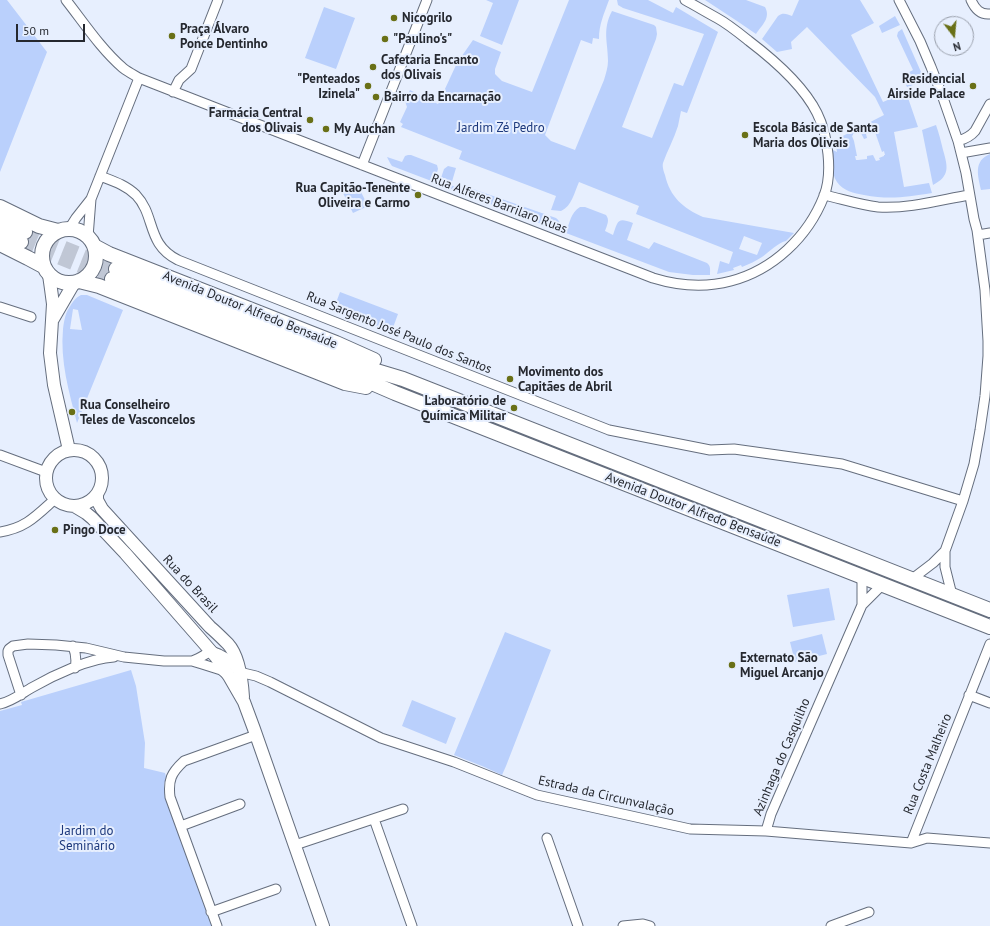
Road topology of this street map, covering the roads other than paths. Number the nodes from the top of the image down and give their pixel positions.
1 (66, 0) edge
2 (218, 0) edge
3 (427, 0) edge
4 (685, 0) edge
5 (898, 0) edge
6 (971, 0) edge
7 (990, 14) edge
8 (139, 78) junction
9 (173, 92) junction
10 (990, 104) edge
11 (958, 141) junction
12 (990, 148) edge
13 (961, 153) junction
14 (362, 165) junction
15 (100, 176) junction
16 (824, 195) junction
17 (969, 195) junction
18 (91, 199) junction
19 (0, 207) edge
20 (0, 220) edge
21 (63, 230) junction
22 (0, 232) edge
23 (990, 233) edge
24 (978, 235) junction
25 (91, 241) junction
26 (0, 244) edge
27 (985, 253) edge
28 (46, 271) junction
29 (77, 282) junction
30 (0, 307) edge
31 (988, 308) edge
32 (31, 317) dead end
33 (53, 319) junction
34 (989, 340) edge
35 (403, 379) junction
36 (395, 393) junction
37 (69, 450) junction
38 (0, 455) edge
39 (46, 472) junction
40 (97, 494) junction
41 (55, 499) junction
42 (964, 501) junction
43 (76, 506) junction
44 (0, 532) edge
45 (945, 551) junction
46 (862, 577) junction
47 (912, 579) junction
48 (882, 585) junction
49 (952, 595) junction
50 (862, 606) junction
51 (990, 610) edge
52 (990, 627) edge
53 (220, 637) junction
54 (990, 644) edge
55 (73, 646) junction
56 (215, 654) junction
57 (124, 657) junction
58 (192, 662) junction
59 (202, 664) junction
60 (75, 668) junction
61 (234, 674) junction
62 (21, 695) junction
63 (969, 695) junction
64 (990, 703) edge
65 (0, 704) edge
66 (256, 736) junction
67 (240, 804) dead end
68 (403, 809) dead end
69 (374, 819) junction
70 (180, 826) junction
71 (766, 831) junction
72 (547, 838) dead end
73 (911, 843) junction
74 (990, 843) edge
75 (295, 845) junction
76 (276, 889) dead end
77 (212, 912) junction
78 (869, 912) dead end
79 (217, 926) edge
80 (323, 926) edge
81 (412, 926) edge
82 (578, 926) edge
83 (623, 926) edge
84 (650, 926) edge
85 (831, 926) edge

1 - 8 street, Rua Alferes Barrilaro Ruas
2 - 9 street
3 - 14 street
4 - 16 street, Rua Alferes Barrilaro Ruas
5 - 11 street
6 - 7 street
8 - 9 street, Rua Alferes Barrilaro Ruas
8 - 15 street
9 - 14 street, Rua Alferes Barrilaro Ruas
10 - 11 street
11 - 13 street
12 - 13 street
13 - 17 street
14 - 16 street, Rua Alferes Barrilaro Ruas
15 - 18 street
15 - 42 street, Rua Sargento José Paulo dos Santos
16 - 17 street
17 - 24 street
18 - 21 street
18 - 25 street
19 - 21 highway
20 - 22 highway
21 - 25 highway
21 - 28 highway
23 - 24 street
24 - 27 street
25 - 29 highway
25 - 35 highway, Avenida Doutor Alfredo Bensaúde
26 - 28 highway
27 - 31 street
28 - 29 highway
28 - 33 main road
29 - 33 main road
29 - 36 highway, Avenida Doutor Alfredo Bensaúde
30 - 32 street
31 - 34 street
33 - 37 main road
34 - 42 street
35 - 36 highway, Avenida Doutor Alfredo Bensaúde
35 - 47 highway, Avenida Doutor Alfredo Bensaúde
36 - 46 highway, Avenida Doutor Alfredo Bensaúde
37 - 39 main road
37 - 40 main road
38 - 39 street
39 - 41 main road
40 - 43 main road
40 - 53 main road, Rua do Brasil
41 - 43 main road
41 - 44 street
42 - 45 street
43 - 56 main road, Rua do Brasil
45 - 47 street
45 - 49 street
46 - 48 highway, Avenida Doutor Alfredo Bensaúde
46 - 50 street, Azinhaga do Casquilho
47 - 49 highway, Avenida Doutor Alfredo Bensaúde
48 - 50 street, Azinhaga do Casquilho
48 - 52 highway, Avenida Doutor Alfredo Bensaúde
49 - 51 highway, Avenida Doutor Alfredo Bensaúde
50 - 71 street, Azinhaga do Casquilho
53 - 56 street
53 - 61 main road, Rua do Brasil
54 - 63 street, Rua Costa Malheiro
55 - 57 street
55 - 60 street
55 - 62 street
56 - 58 street
56 - 59 street
56 - 61 main road, Rua do Brasil
57 - 58 street, Estrada da Circunvalação
57 - 60 street
58 - 59 street, Estrada da Circunvalação
59 - 61 street, Estrada da Circunvalação
60 - 62 street
61 - 66 main road, Rua do Brasil
61 - 71 street, Estrada da Circunvalação
62 - 65 street
63 - 64 street
63 - 73 street, Rua Costa Malheiro
66 - 70 street
66 - 75 main road, Rua do Brasil
67 - 70 street
68 - 69 street
69 - 75 street
69 - 81 street
70 - 77 street
71 - 73 street, Estrada da Circunvalação
72 - 82 street
73 - 74 street, Estrada da Circunvalação
75 - 80 main road, Rua do Brasil
76 - 77 street
77 - 79 street
78 - 85 street
83 - 84 street

